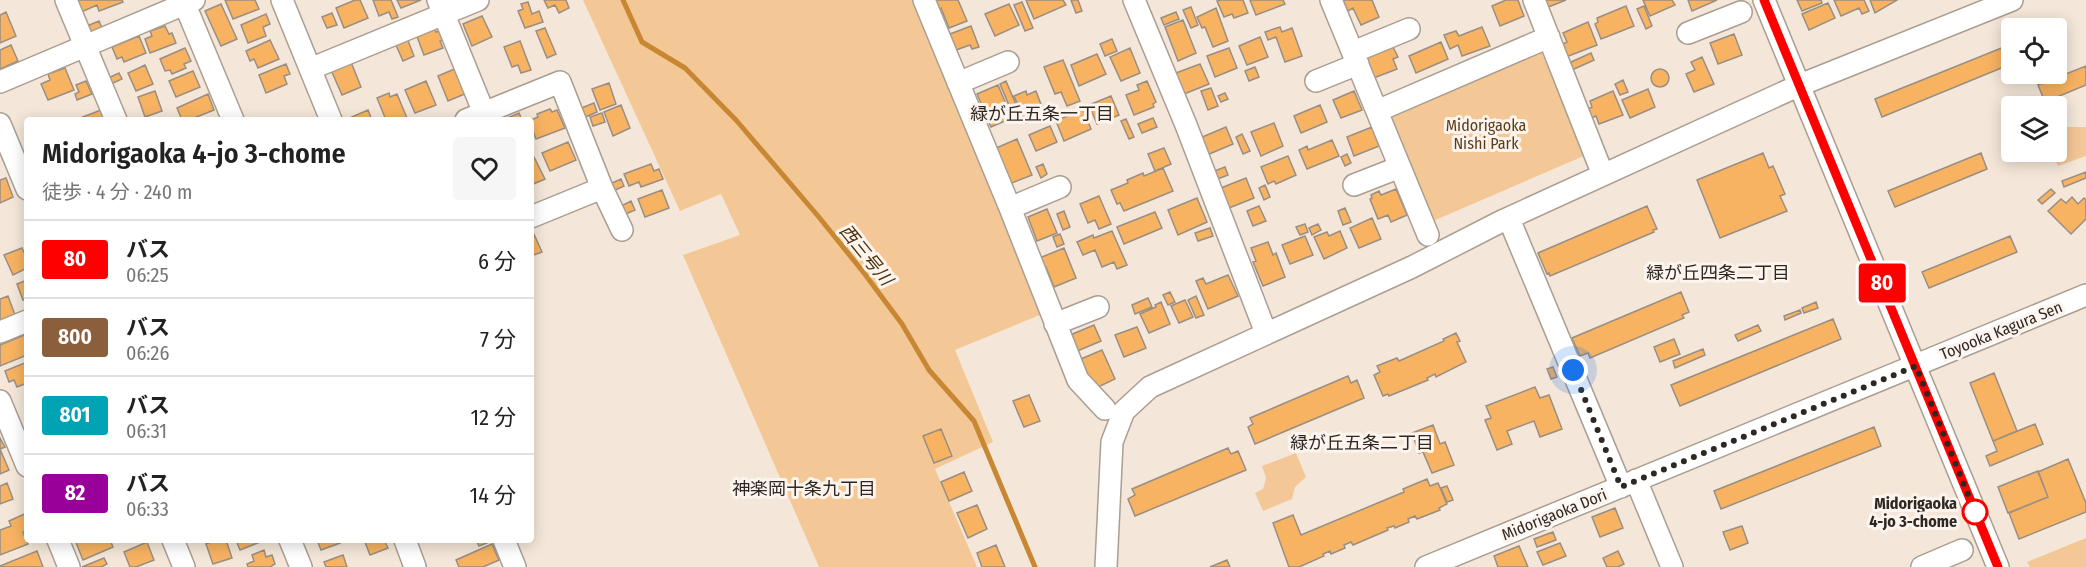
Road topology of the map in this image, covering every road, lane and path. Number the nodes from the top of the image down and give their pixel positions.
1 (66, 0) edge
2 (282, 0) edge
3 (478, 0) edge
4 (924, 0) edge
5 (1134, 0) edge
6 (1331, 0) edge
7 (1534, 0) edge
8 (1764, 0) edge
9 (2012, 0) edge
10 (187, 1) edge
11 (1989, 4) edge
12 (441, 7) edge
13 (1741, 12) dead end
14 (1409, 29) dead end
15 (1688, 33) dead end
16 (1549, 37) junction
17 (85, 46) junction
18 (1355, 58) junction
19 (1008, 62) dead end
20 (310, 69) junction
21 (1316, 81) dead end
22 (0, 82) edge
23 (958, 83) junction
24 (1800, 86) junction
25 (1377, 111) junction
26 (475, 116) edge
27 (115, 117) edge
28 (232, 117) edge
29 (330, 117) edge
30 (0, 124) edge
31 (1400, 167) junction
32 (1603, 175) junction
33 (24, 182) edge
34 (1354, 185) dead end
35 (1060, 187) dead end
36 (602, 188) junction
37 (1010, 208) junction
38 (534, 216) edge
39 (1509, 219) junction
40 (622, 230) dead end
41 (1428, 235) dead end
42 (2086, 295) edge
43 (1098, 307) dead end
44 (24, 322) edge
45 (1055, 324) junction
46 (0, 332) edge
47 (1266, 333) junction
48 (1916, 366) junction
49 (0, 401) edge
50 (1106, 408) dead end
51 (24, 459) edge
52 (1629, 483) junction
53 (59, 543) edge
54 (174, 543) edge
55 (291, 543) edge
56 (406, 543) edge
57 (505, 543) edge
58 (1962, 550) dead end
59 (69, 567) edge
60 (184, 567) edge
61 (301, 567) edge
62 (416, 567) edge
63 (515, 567) edge
64 (1106, 567) edge
65 (1426, 567) edge
66 (1672, 567) edge
67 (1922, 567) edge
68 (1998, 567) edge

1 - 17 street
2 - 20 street
3 - 12 street
4 - 23 street
5 - 47 street
6 - 18 street
7 - 16 street
8 - 24 street
9 - 11 street
10 - 17 street
10 - 28 street
11 - 24 street
12 - 20 street
12 - 26 street
13 - 15 street
14 - 18 street
16 - 25 street
16 - 32 street
17 - 22 street
17 - 27 street
18 - 21 street
18 - 25 street
19 - 23 street
20 - 29 street
23 - 37 street
24 - 32 street
24 - 48 street
25 - 31 street
26 - 36 street
30 - 33 street
31 - 34 street
31 - 41 street
32 - 39 street
35 - 37 street
36 - 38 street
36 - 40 street
37 - 45 street
39 - 47 street
39 - 52 street
42 - 48 street, Toyooka Kagura Sen
43 - 45 street
44 - 46 street
45 - 50 street
47 - 64 street
48 - 52 street, Midorigaoka Dori
48 - 68 street
49 - 51 street
52 - 65 street, Midorigaoka Dori
52 - 66 street
53 - 59 street
54 - 60 street
55 - 61 street
56 - 62 street
57 - 63 street
58 - 67 street

